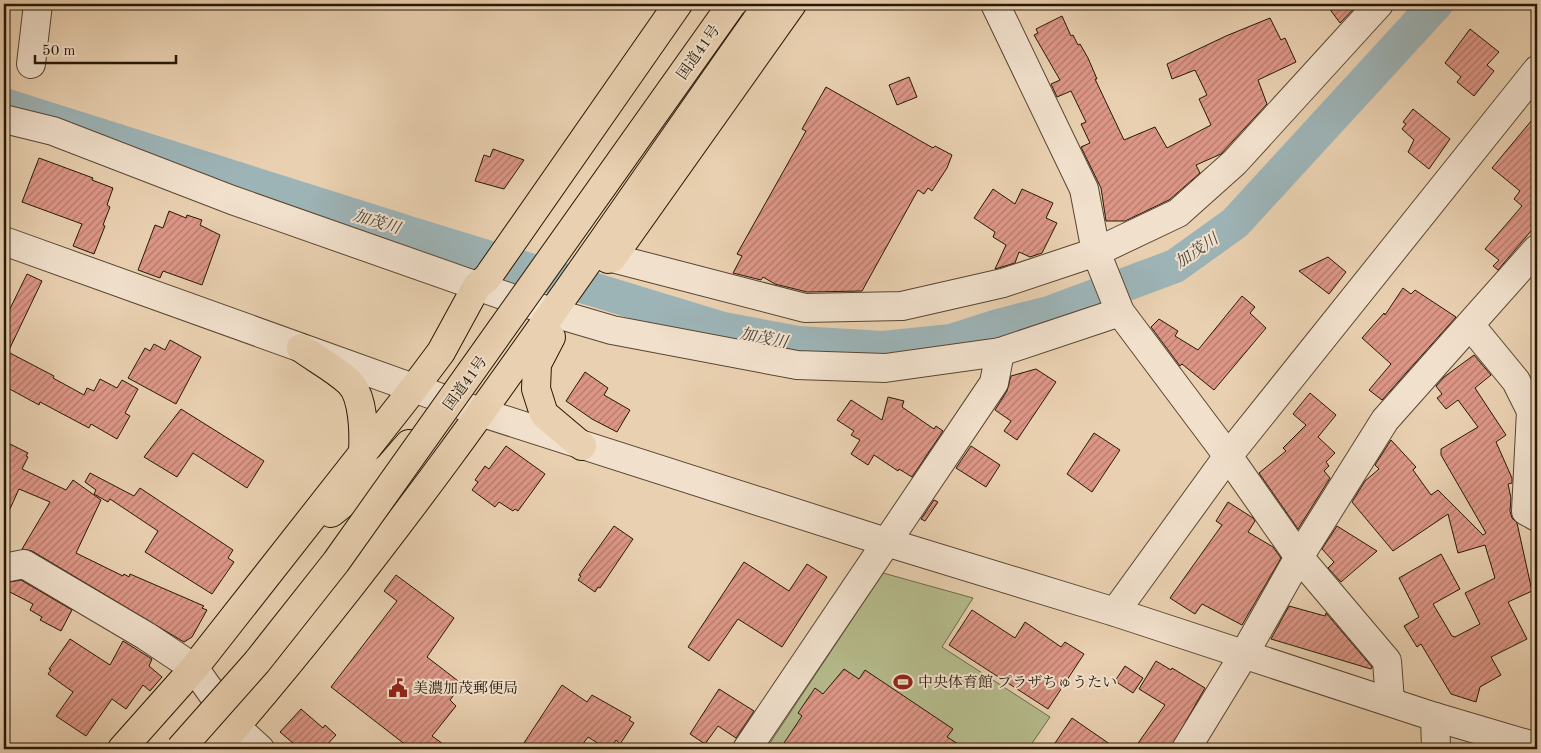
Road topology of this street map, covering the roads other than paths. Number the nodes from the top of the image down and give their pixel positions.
1 (38, 4) edge
2 (659, 4) edge
3 (678, 4) edge
4 (732, 4) edge
5 (745, 4) edge
6 (768, 4) edge
7 (792, 4) edge
8 (994, 4) edge
9 (1379, 4) edge
10 (31, 64) dead end
11 (1537, 70) edge
12 (4, 119) edge
13 (507, 235) junction
14 (4, 241) edge
15 (1537, 249) edge
16 (1096, 252) junction
17 (582, 275) junction
18 (480, 279) junction
19 (1120, 312) junction
20 (1470, 325) junction
21 (301, 348) junction
22 (1000, 352) junction
23 (414, 388) junction
24 (483, 413) junction
25 (582, 446) junction
26 (363, 454) junction
27 (1228, 456) junction
28 (1537, 517) edge
29 (886, 542) junction
30 (1300, 557) junction
31 (4, 568) edge
32 (262, 582) junction
33 (1115, 612) junction
34 (1243, 656) junction
35 (194, 668) junction
36 (1390, 701) junction
37 (1436, 717) junction
38 (236, 727) junction
39 (1537, 747) edge
40 (122, 749) edge
41 (180, 749) edge
42 (195, 749) edge
43 (216, 749) edge
44 (260, 749) edge
45 (747, 749) edge
46 (1186, 749) edge
47 (1436, 749) edge

1 - 10 street
2 - 13 highway
3 - 13 highway
4 - 41 highway, 国道41号, bridge
5 - 42 highway, 国道41号
6 - 17 highway
7 - 17 highway
8 - 16 street
9 - 16 street
11 - 27 street
12 - 18 street
13 - 18 highway
14 - 21 street
15 - 20 street
16 - 17 street
16 - 19 street
17 - 18 street
17 - 22 street
17 - 23 highway
17 - 24 highway
17 - 25 highway
18 - 23 highway
19 - 22 street
19 - 27 street
20 - 28 street
20 - 30 street
21 - 23 street
21 - 26 highway
22 - 29 street
23 - 24 street
23 - 26 highway
24 - 25 street
24 - 32 highway
24 - 38 highway
25 - 29 street
26 - 32 highway
27 - 30 street
27 - 33 street
29 - 33 street
29 - 45 street
30 - 34 street
30 - 36 street
31 - 35 street
32 - 35 highway
33 - 34 street
34 - 36 street
34 - 46 street
35 - 38 street
35 - 40 highway
36 - 37 street
37 - 39 street
37 - 47 street
38 - 43 highway
38 - 44 street

